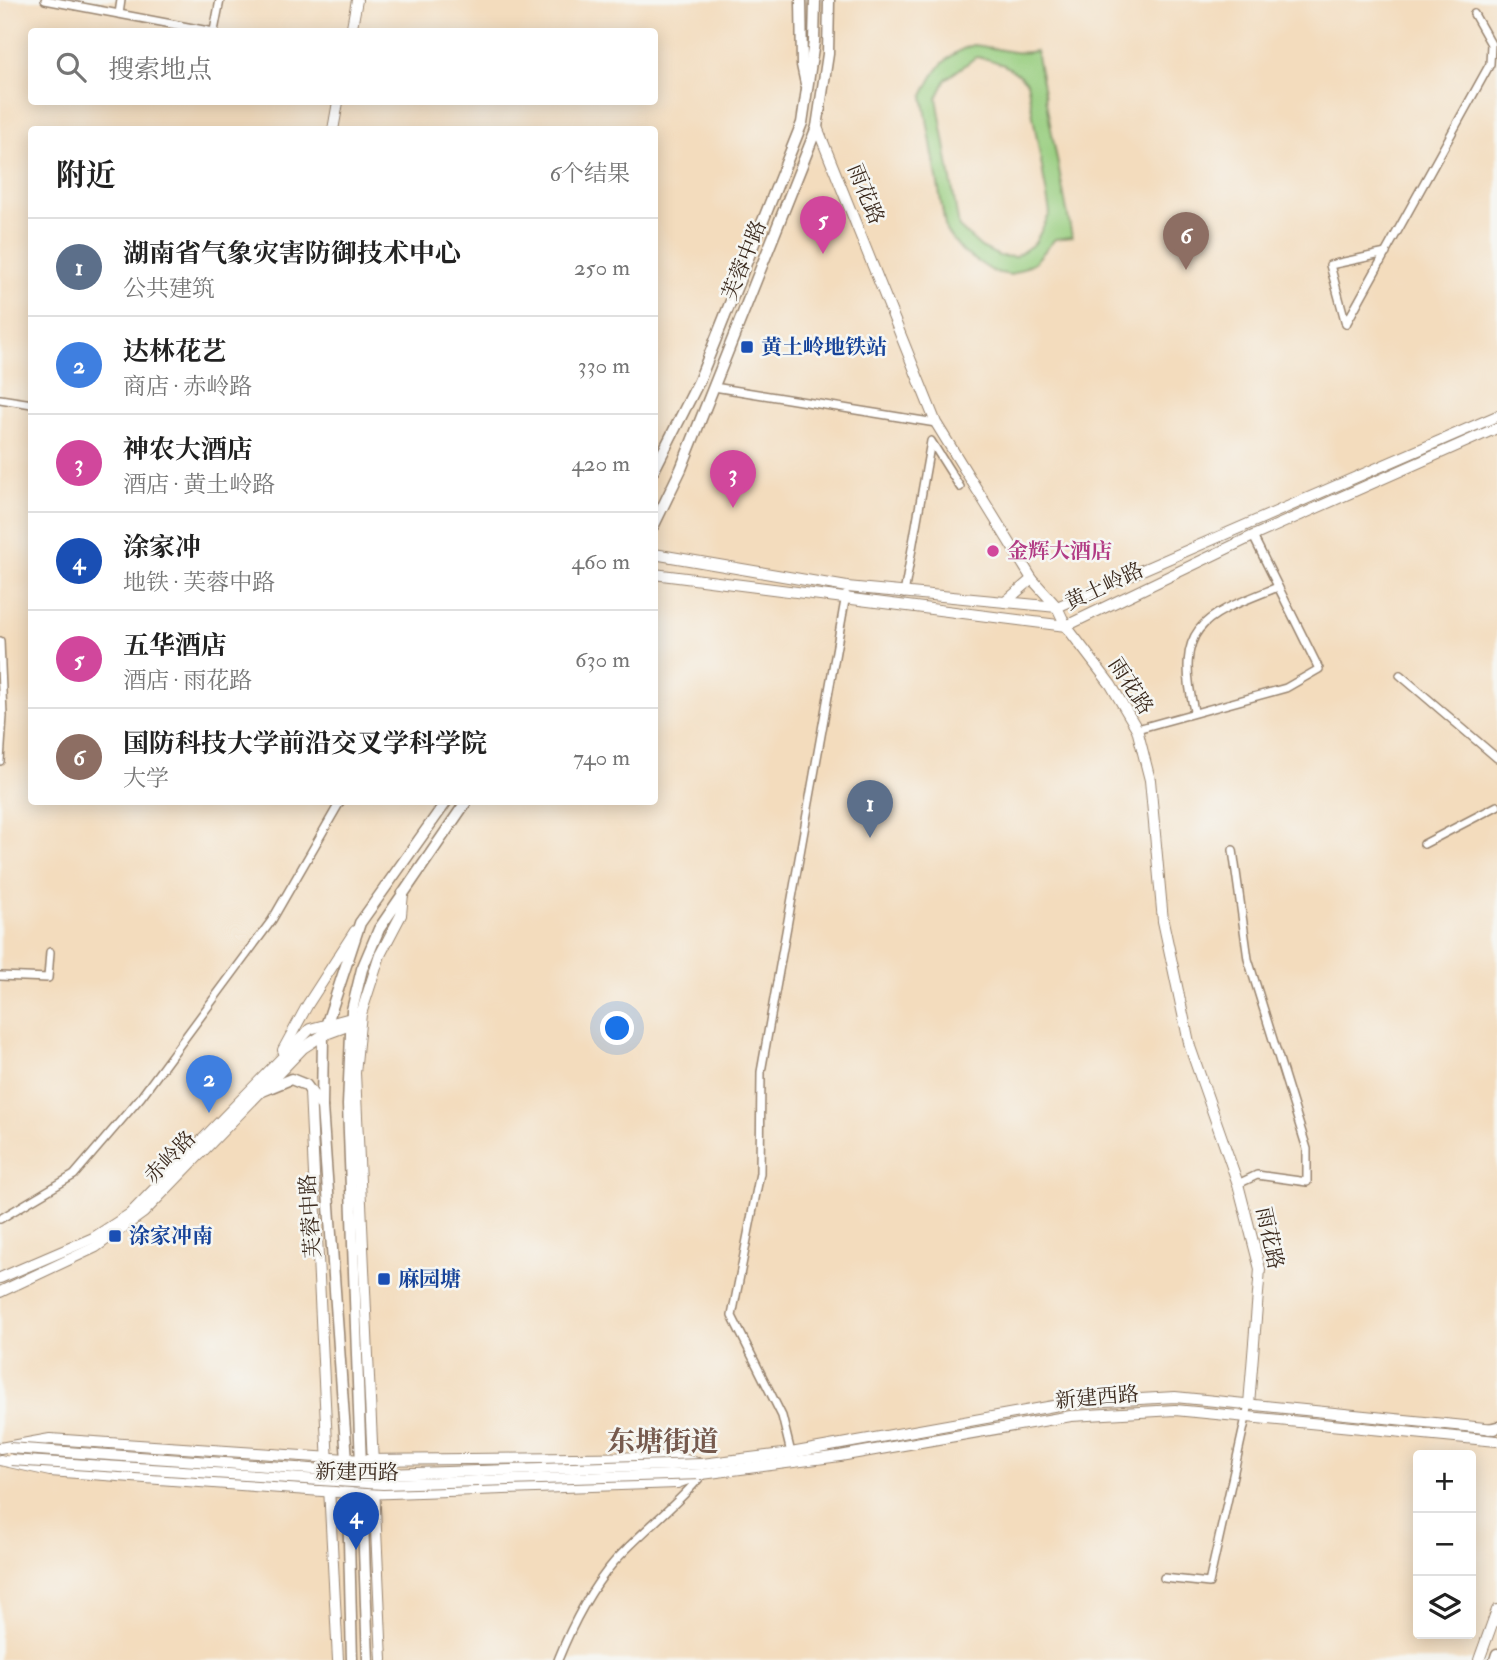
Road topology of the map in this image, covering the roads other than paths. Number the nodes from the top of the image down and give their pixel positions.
1 (45, 0) edge
2 (121, 0) edge
3 (220, 0) edge
4 (357, 0) edge
5 (801, 0) edge
6 (815, 0) edge
7 (829, 0) edge
8 (118, 14) junction
9 (1474, 14) dead end
10 (197, 28) edge
11 (215, 28) edge
12 (352, 28) edge
13 (807, 93) junction
14 (337, 105) edge
15 (334, 126) edge
16 (817, 127) junction
17 (1386, 253) junction
18 (714, 387) junction
19 (0, 399) edge
20 (28, 403) edge
21 (1497, 416) edge
22 (936, 423) junction
23 (1497, 428) edge
24 (658, 462) edge
25 (960, 487) dead end
26 (658, 516) edge
27 (1253, 536) junction
28 (658, 555) edge
29 (658, 574) edge
30 (1032, 579) junction
31 (1278, 587) junction
32 (846, 593) junction
33 (904, 594) junction
34 (1004, 602) junction
35 (1058, 607) junction
36 (1066, 626) junction
37 (0, 642) edge
38 (1400, 675) dead end
39 (1194, 711) junction
40 (1137, 729) junction
41 (1497, 758) edge
42 (0, 761) edge
43 (338, 805) edge
44 (444, 805) edge
45 (464, 805) edge
46 (1497, 806) edge
47 (1424, 844) dead end
48 (1233, 850) dead end
49 (403, 893) junction
50 (360, 923) junction
51 (50, 953) dead end
52 (0, 975) edge
53 (328, 1022) junction
54 (351, 1022) junction
55 (323, 1035) junction
56 (276, 1063) junction
57 (262, 1091) junction
58 (310, 1091) junction
59 (323, 1107) junction
60 (1238, 1184) junction
61 (0, 1219) edge
62 (0, 1278) edge
63 (0, 1292) edge
64 (1249, 1405) junction
65 (1247, 1417) junction
66 (1494, 1428) edge
67 (1497, 1441) edge
68 (5, 1448) edge
69 (791, 1453) junction
70 (328, 1458) junction
71 (5, 1460) edge
72 (347, 1460) junction
73 (367, 1460) junction
74 (702, 1469) junction
75 (330, 1492) junction
76 (348, 1493) junction
77 (368, 1493) junction
78 (1164, 1578) dead end
79 (1497, 1610) edge
80 (1497, 1654) edge
81 (338, 1660) edge
82 (352, 1660) edge
83 (368, 1660) edge
84 (382, 1660) edge
85 (558, 1660) edge
86 (1479, 1660) edge
87 (1494, 1660) edge

1 - 8 street
2 - 8 street
3 - 11 street
4 - 12 main road
5 - 13 main road
6 - 13 main road, 芙蓉中路
7 - 16 main road, 芙蓉中路
8 - 10 street
9 - 17 street
13 - 24 main road, 芙蓉中路
14 - 15 main road
16 - 18 main road, 芙蓉中路
16 - 22 main road, 雨花路
17 - 17 street
18 - 22 street
18 - 26 main road, 芙蓉中路
19 - 20 street
21 - 35 main road, 黄土岭路
22 - 30 main road, 雨花路
23 - 27 main road, 黄土岭路
25 - 33 street
27 - 31 street
27 - 36 main road, 黄土岭路
28 - 32 main road, 黄土岭路
29 - 32 main road, 黄土岭路
30 - 34 main road
30 - 35 main road, 雨花路
31 - 39 street
31 - 39 street
32 - 33 main road, 黄土岭路
32 - 36 main road, 黄土岭路
32 - 69 street
33 - 34 main road, 黄土岭路
34 - 35 main road, 黄土岭路
35 - 36 main road, 雨花路
36 - 40 main road, 雨花路
37 - 42 street
38 - 41 street
39 - 40 street
40 - 60 main road, 雨花路
43 - 61 street
44 - 50 main road, 芙蓉中路
45 - 49 main road, 芙蓉中路
46 - 47 street
48 - 60 street
49 - 54 main road, 芙蓉中路
49 - 73 main road
50 - 53 main road, 芙蓉中路
50 - 56 main road, 赤岭路
51 - 52 street
53 - 54 main road, 赤岭路
53 - 55 main road, 芙蓉中路
53 - 56 main road, 赤岭路
54 - 55 main road, 赤岭路
54 - 73 main road, 芙蓉中路
55 - 57 main road, 赤岭路
55 - 59 main road, 芙蓉中路
56 - 62 main road, 赤岭路
57 - 58 main road
57 - 63 main road, 赤岭路
58 - 59 main road
58 - 70 main road
59 - 72 main road, 芙蓉中路
60 - 64 main road, 雨花路
64 - 65 street
64 - 66 main road, 新建西路
64 - 69 main road, 新建西路
65 - 67 main road, 新建西路
65 - 74 main road, 新建西路
65 - 78 street
68 - 70 main road, 新建西路
68 - 74 main road, 新建西路, bridge
69 - 74 main road, 新建西路
70 - 72 main road, 新建西路
70 - 75 main road
71 - 74 main road, 新建西路, bridge
71 - 75 main road, 新建西路
72 - 73 main road, 新建西路
72 - 76 main road, 芙蓉中路
73 - 74 main road, 新建西路
73 - 77 main road, 芙蓉中路
74 - 77 main road, 新建西路
74 - 85 street
75 - 76 main road, 新建西路
75 - 81 main road
76 - 77 main road, 新建西路
76 - 82 main road, 芙蓉中路
77 - 83 main road, 芙蓉中路
77 - 84 main road
79 - 86 main road
80 - 87 main road

